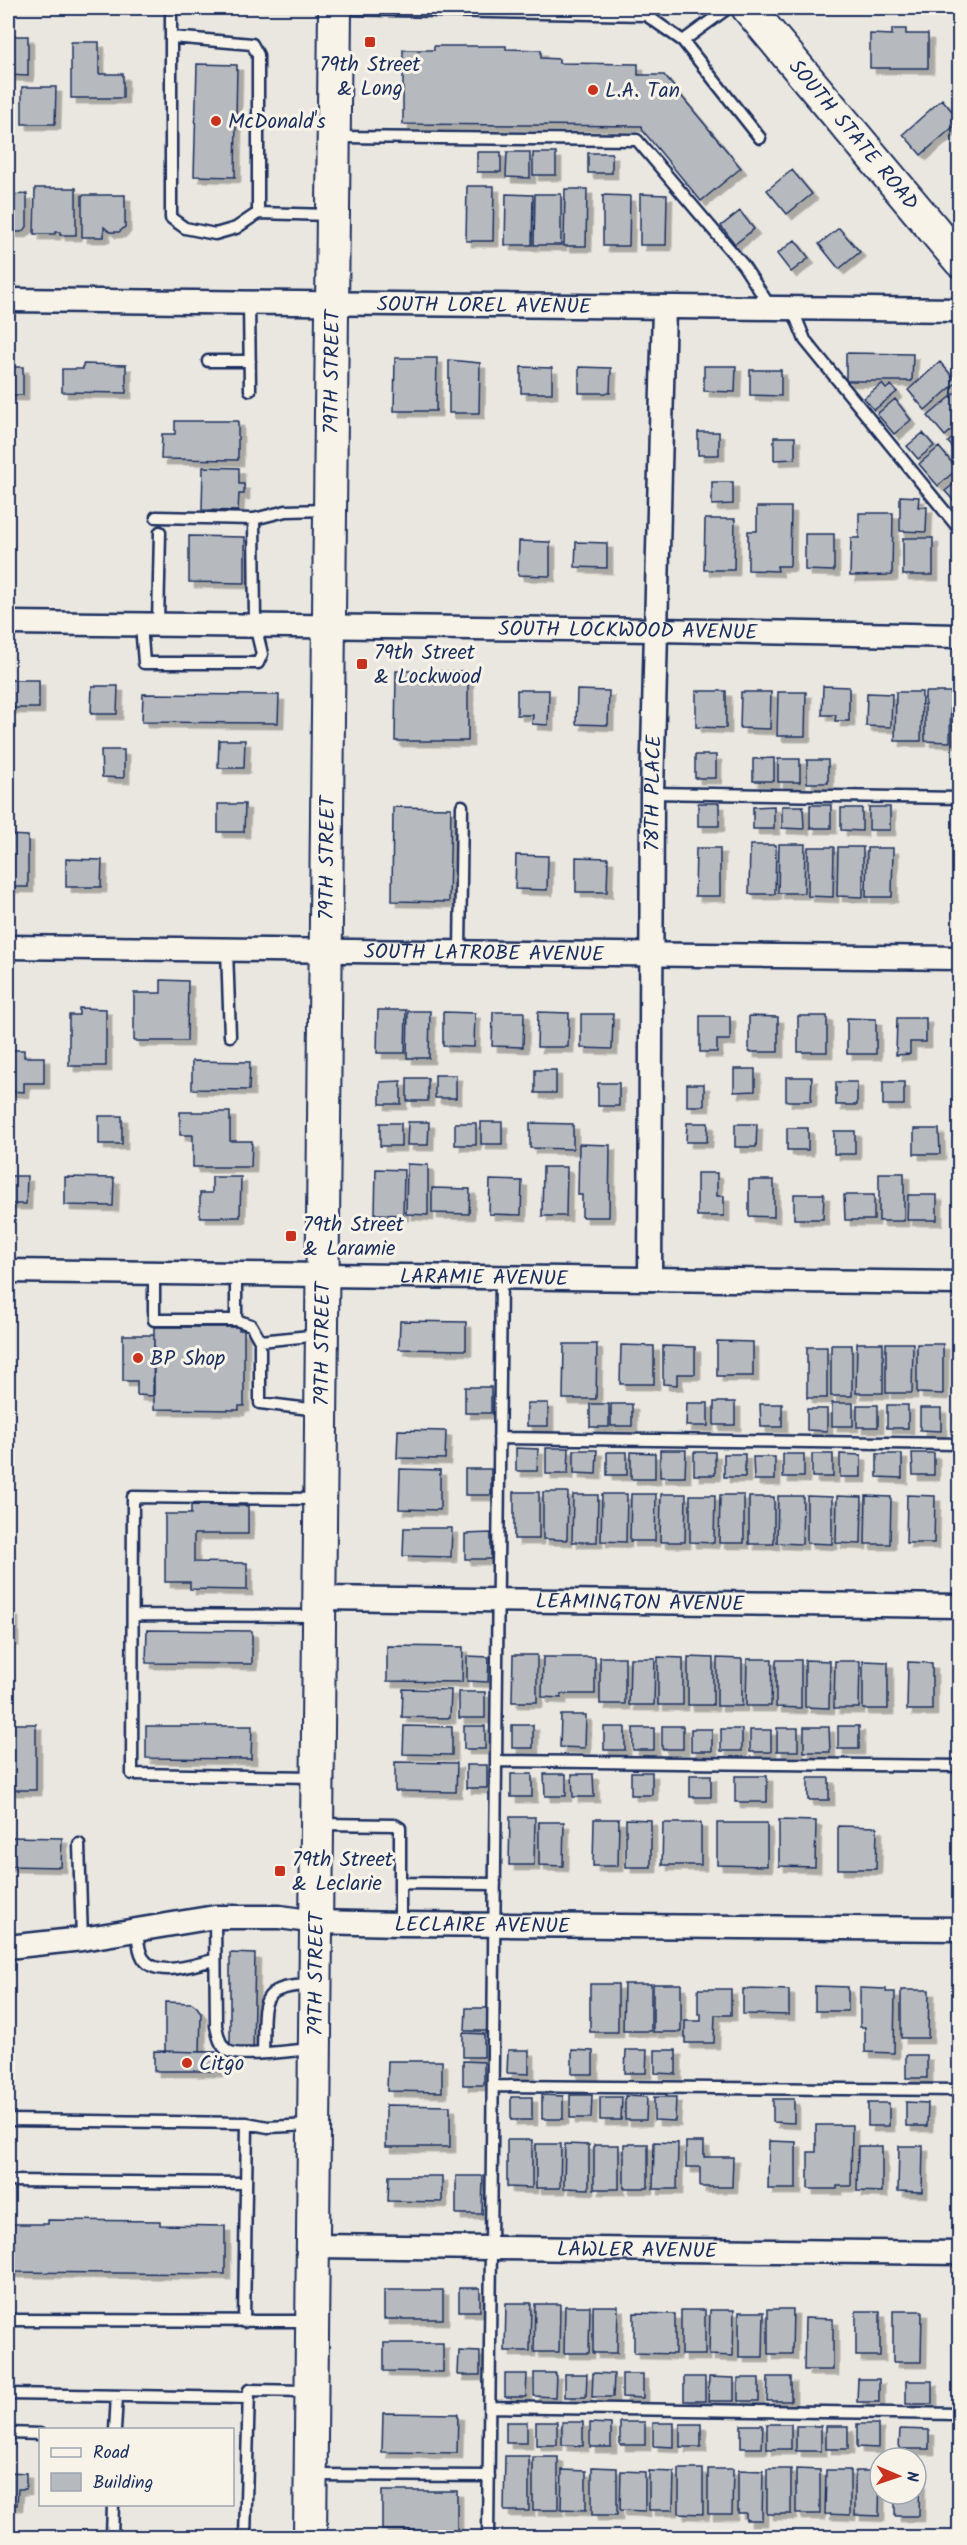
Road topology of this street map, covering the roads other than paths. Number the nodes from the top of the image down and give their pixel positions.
1 (171, 8) edge
2 (335, 8) edge
3 (728, 8) edge
4 (747, 8) edge
5 (516, 10) edge
6 (643, 11) edge
7 (172, 37) junction
8 (683, 41) junction
9 (334, 137) junction
10 (760, 138) dead end
11 (258, 213) junction
12 (333, 215) junction
13 (960, 261) edge
14 (8, 300) edge
15 (249, 301) junction
16 (332, 302) junction
17 (664, 307) junction
18 (781, 308) junction
19 (960, 310) edge
20 (208, 361) dead end
21 (250, 361) junction
22 (250, 390) dead end
23 (330, 510) junction
24 (156, 517) dead end
25 (254, 519) junction
26 (960, 530) edge
27 (160, 532) dead end
28 (8, 623) edge
29 (150, 624) junction
30 (255, 625) junction
31 (329, 625) junction
32 (658, 630) junction
33 (960, 636) edge
34 (652, 793) junction
35 (960, 798) edge
36 (462, 806) dead end
37 (8, 947) edge
38 (227, 950) junction
39 (326, 951) junction
40 (460, 952) junction
41 (652, 955) junction
42 (960, 958) edge
43 (230, 1036) dead end
44 (8, 1271) edge
45 (154, 1273) junction
46 (236, 1274) junction
47 (323, 1274) junction
48 (501, 1277) junction
49 (650, 1279) junction
50 (960, 1283) edge
51 (236, 1320) junction
52 (322, 1335) junction
53 (260, 1341) junction
54 (321, 1410) junction
55 (499, 1438) junction
56 (960, 1444) edge
57 (320, 1500) junction
58 (498, 1600) junction
59 (960, 1606) edge
60 (319, 1607) junction
61 (134, 1615) junction
62 (496, 1761) junction
63 (960, 1766) edge
64 (318, 1777) junction
65 (317, 1823) junction
66 (79, 1844) dead end
67 (400, 1883) junction
68 (495, 1884) junction
69 (215, 1917) junction
70 (316, 1922) junction
71 (399, 1924) junction
72 (495, 1924) junction
73 (960, 1929) edge
74 (137, 1930) junction
75 (82, 1939) junction
76 (8, 1947) edge
77 (214, 1960) junction
78 (315, 1984) junction
79 (315, 2048) junction
80 (263, 2052) junction
81 (493, 2086) junction
82 (960, 2090) edge
83 (8, 2120) edge
84 (246, 2123) junction
85 (314, 2125) junction
86 (8, 2181) edge
87 (246, 2183) junction
88 (313, 2246) junction
89 (491, 2248) junction
90 (960, 2253) edge
91 (8, 2320) edge
92 (312, 2320) junction
93 (244, 2322) junction
94 (312, 2392) junction
95 (8, 2394) edge
96 (117, 2396) junction
97 (249, 2398) junction
98 (490, 2407) junction
99 (960, 2414) edge
100 (115, 2428) edge
101 (8, 2433) edge
102 (39, 2434) edge
103 (311, 2475) junction
104 (489, 2476) junction
105 (113, 2506) edge
106 (112, 2538) edge
107 (245, 2538) edge
108 (310, 2538) edge
109 (488, 2538) edge

1 - 7 lane
2 - 5 lane
2 - 9 main road, 79TH STREET
3 - 8 lane
4 - 13 main road, SOUTH STATE ROAD
5 - 6 lane
6 - 8 lane
7 - 11 lane
7 - 11 lane
8 - 10 lane
9 - 12 main road, 79TH STREET
9 - 18 lane
11 - 12 lane
12 - 16 main road, 79TH STREET
14 - 15 street, SOUTH LOREL AVENUE
15 - 16 street, SOUTH LOREL AVENUE
15 - 21 lane
16 - 17 street, SOUTH LOREL AVENUE
16 - 23 main road, 79TH STREET
17 - 18 street, SOUTH LOREL AVENUE
17 - 32 street, 78TH PLACE
18 - 19 street, SOUTH LOREL AVENUE
18 - 26 lane
20 - 21 lane
21 - 22 lane
23 - 25 lane
23 - 31 main road, 79TH STREET
24 - 25 lane
25 - 30 lane
27 - 29 lane
28 - 29 street, SOUTH LOCKWOOD AVENUE
29 - 30 street, SOUTH LOCKWOOD AVENUE
29 - 30 lane
30 - 31 street, SOUTH LOCKWOOD AVENUE
31 - 32 street, SOUTH LOCKWOOD AVENUE
31 - 39 main road, 79TH STREET
32 - 33 street, SOUTH LOCKWOOD AVENUE
32 - 34 street, 78TH PLACE
34 - 35 lane
34 - 41 street, 78TH PLACE
36 - 40 lane
37 - 38 street, SOUTH LATROBE AVENUE
38 - 39 street, SOUTH LATROBE AVENUE
38 - 43 lane
39 - 40 street, SOUTH LATROBE AVENUE
39 - 47 main road, 79TH STREET
40 - 41 street, SOUTH LATROBE AVENUE
41 - 42 street, SOUTH LATROBE AVENUE
41 - 49 street, 78TH PLACE
44 - 45 street, LARAMIE AVENUE
45 - 46 street, LARAMIE AVENUE
45 - 51 lane
46 - 47 street, LARAMIE AVENUE
46 - 51 lane
47 - 48 street, LARAMIE AVENUE
47 - 52 main road, 79TH STREET
48 - 49 street, LARAMIE AVENUE
48 - 55 lane
49 - 50 street, LARAMIE AVENUE
51 - 53 lane
52 - 53 lane
52 - 54 main road, 79TH STREET
53 - 54 lane
54 - 57 main road, 79TH STREET
55 - 56 lane
55 - 58 lane
57 - 60 main road, 79TH STREET
57 - 61 lane
58 - 59 street, LEAMINGTON AVENUE
58 - 60 street, LEAMINGTON AVENUE
58 - 62 lane
60 - 61 lane
60 - 64 main road, 79TH STREET
61 - 64 lane
62 - 63 lane
62 - 68 lane
64 - 65 main road, 79TH STREET
65 - 67 lane
65 - 70 main road, 79TH STREET
66 - 75 lane
67 - 68 lane
67 - 71 lane
68 - 72 lane
69 - 70 street, LECLAIRE AVENUE
69 - 74 street, LECLAIRE AVENUE
69 - 77 lane
70 - 71 street, LECLAIRE AVENUE
70 - 78 main road, 79TH STREET
71 - 72 street, LECLAIRE AVENUE
72 - 73 street, LECLAIRE AVENUE
72 - 81 lane
74 - 75 street, LECLAIRE AVENUE
74 - 77 lane
75 - 76 street, LECLAIRE AVENUE
77 - 80 lane
78 - 79 main road, 79TH STREET
78 - 80 lane
79 - 80 lane
79 - 85 main road, 79TH STREET
81 - 82 lane
81 - 89 lane
83 - 84 lane
84 - 85 lane
84 - 87 lane
85 - 88 main road, 79TH STREET
86 - 87 lane
87 - 93 lane
88 - 89 street, LAWLER AVENUE
88 - 92 main road, 79TH STREET
89 - 90 street, LAWLER AVENUE
89 - 98 lane
91 - 93 lane
92 - 93 lane
92 - 94 main road, 79TH STREET
94 - 97 lane
94 - 103 main road, 79TH STREET
95 - 96 lane
96 - 97 lane
96 - 100 lane
97 - 107 lane
98 - 99 lane
98 - 104 lane
101 - 102 lane
103 - 104 lane
103 - 108 main road, 79TH STREET
104 - 109 lane
105 - 106 lane

